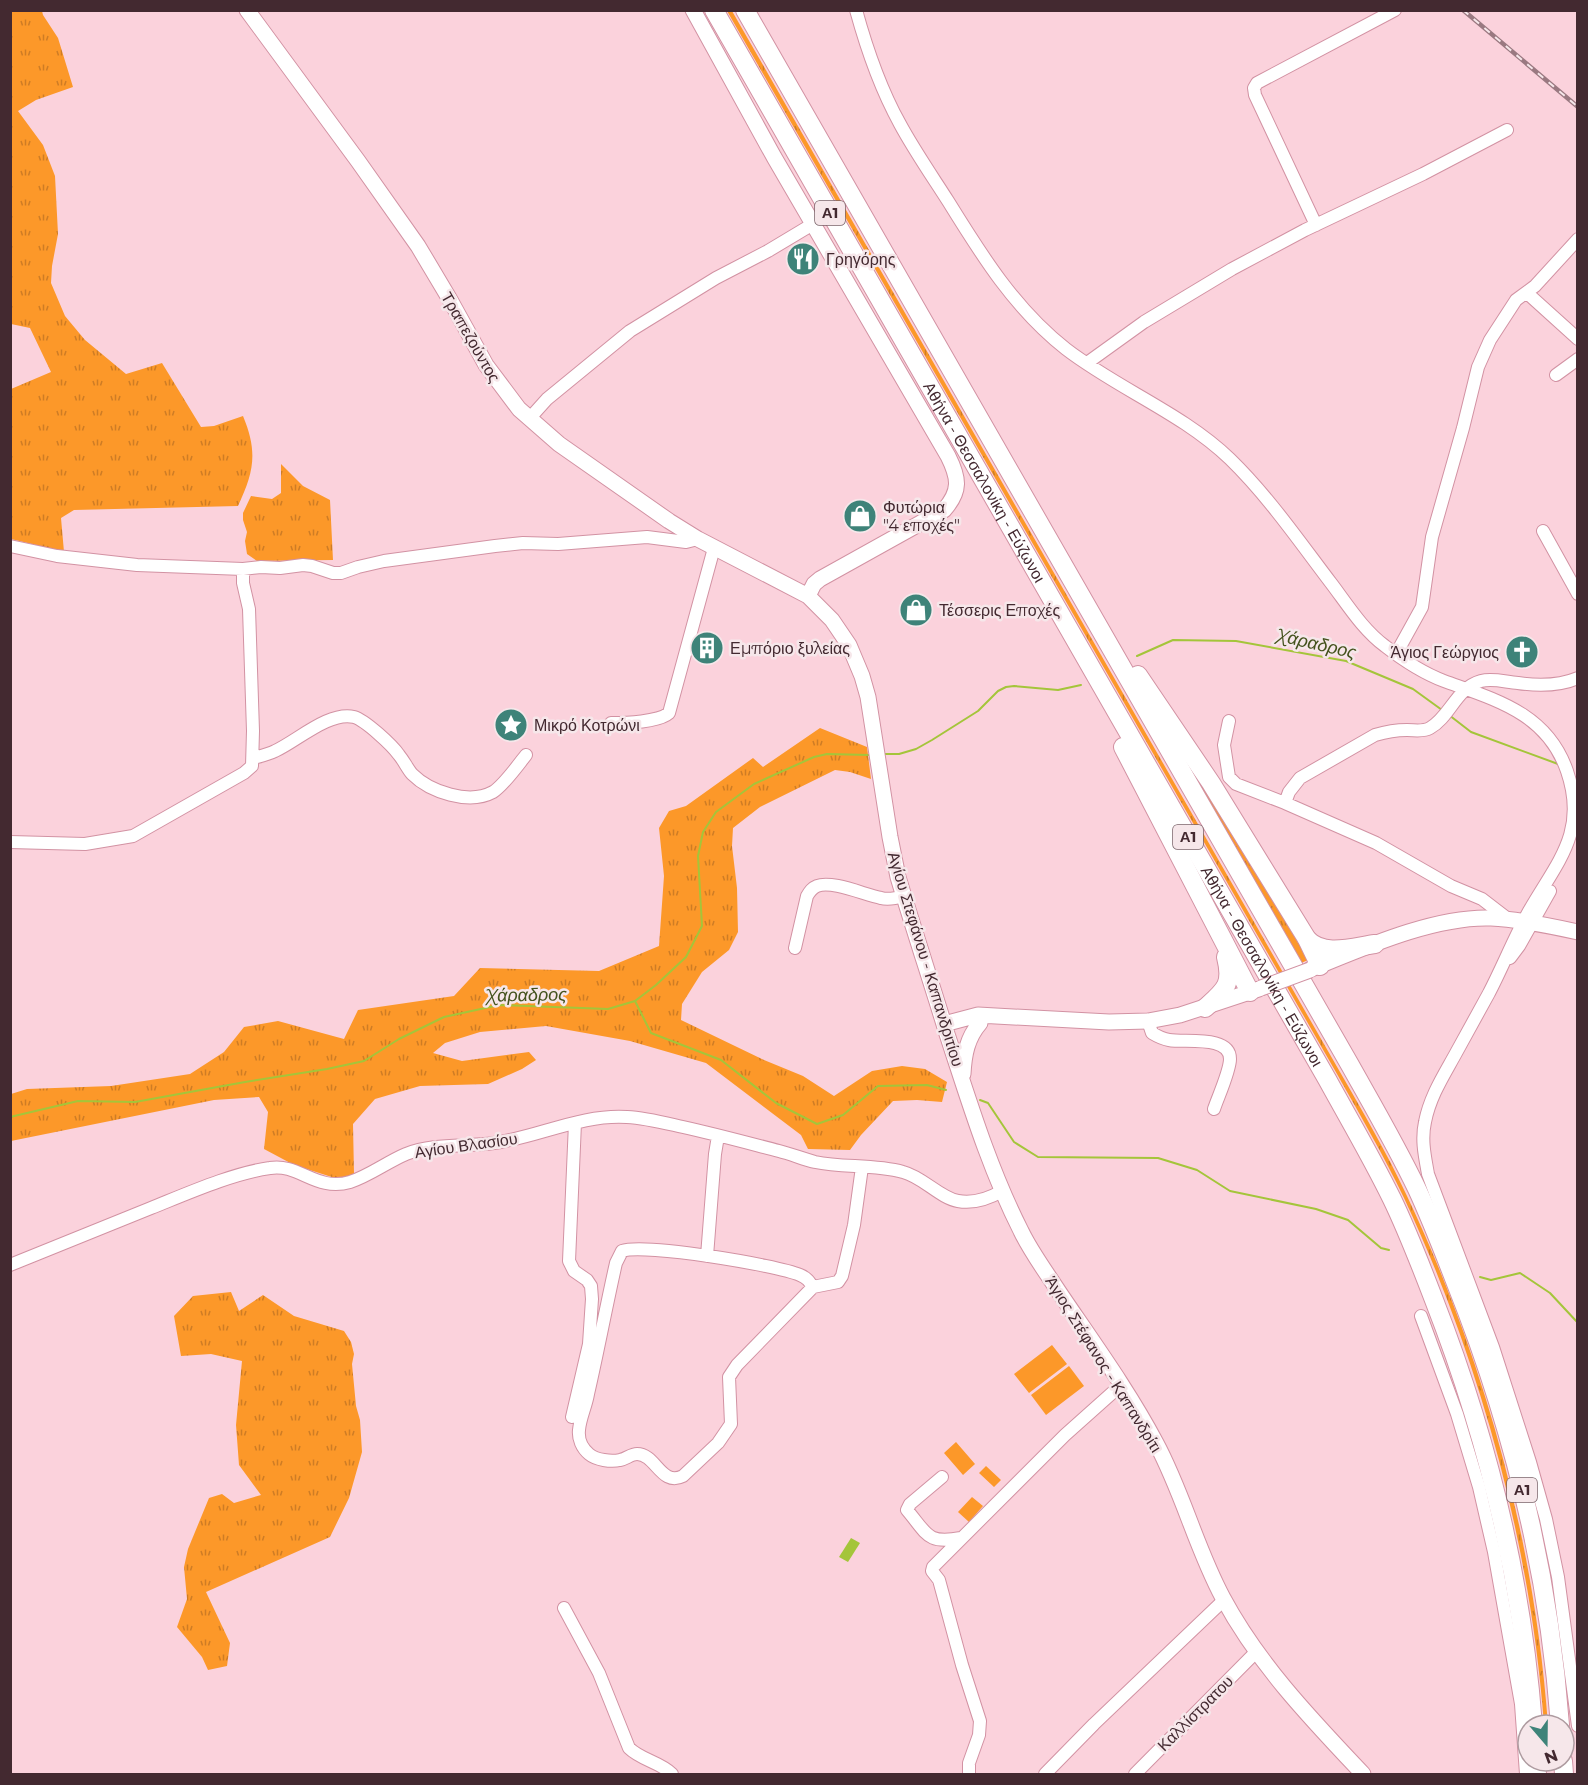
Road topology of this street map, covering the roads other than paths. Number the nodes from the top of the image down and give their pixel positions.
1 (247, 10) edge
2 (693, 10) edge
3 (714, 10) edge
4 (745, 10) edge
5 (856, 10) edge
6 (1395, 10) edge
7 (1507, 130) dead end
8 (813, 224) junction
9 (1316, 225) junction
10 (1578, 239) edge
11 (1527, 293) junction
12 (1578, 339) edge
13 (1578, 359) edge
14 (1087, 363) junction
15 (1556, 375) dead end
16 (529, 419) junction
17 (1544, 531) dead end
18 (698, 540) junction
19 (10, 546) edge
20 (714, 548) junction
21 (243, 569) junction
22 (1073, 582) junction
23 (1049, 594) junction
24 (1578, 594) edge
25 (808, 596) junction
26 (1396, 654) junction
27 (1578, 678) edge
28 (1467, 688) junction
29 (1229, 721) dead end
30 (611, 723) dead end
31 (526, 754) dead end
32 (254, 758) junction
33 (1285, 803) junction
34 (10, 842) edge
35 (904, 896) junction
36 (1521, 922) junction
37 (1578, 932) edge
38 (1221, 938) junction
39 (1307, 939) junction
40 (1375, 944) junction
41 (795, 948) dead end
42 (1315, 968) junction
43 (1256, 990) junction
44 (1205, 1008) junction
45 (997, 1015) junction
46 (1148, 1021) junction
47 (980, 1023) junction
48 (946, 1029) junction
49 (963, 1083) junction
50 (1214, 1109) dead end
51 (1351, 1122) junction
52 (575, 1123) junction
53 (718, 1136) junction
54 (1355, 1143) dead end
55 (862, 1167) junction
56 (1002, 1191) junction
57 (707, 1257) junction
58 (10, 1265) edge
59 (813, 1287) junction
60 (1421, 1316) dead end
61 (1121, 1385) junction
62 (572, 1417) dead end
63 (942, 1477) dead end
64 (963, 1538) junction
65 (1224, 1600) junction
66 (564, 1608) dead end
67 (1256, 1652) junction
68 (1532, 1713) edge
69 (1559, 1713) edge
70 (1578, 1726) edge
71 (672, 1774) edge
72 (969, 1774) edge
73 (1045, 1774) edge
74 (1135, 1774) edge
75 (1363, 1774) edge
76 (1526, 1774) edge

1 - 16 main road, Τραπεζούντος
2 - 8 main road
3 - 23 highway, Αθήνα - Θεσσαλονίκη - Εύζωνοι / Α1
4 - 22 highway, Αθήνα - Θεσσαλονίκη - Εύζωνοι / Α1
5 - 14 street
6 - 9 street
7 - 9 street
8 - 16 street
8 - 25 main road
9 - 14 street
10 - 11 street
11 - 12 street
11 - 26 street
13 - 15 street
14 - 26 street
16 - 18 main road, Τραπεζούντος
17 - 24 street
18 - 20 main road, Τραπεζούντος
18 - 21 street
19 - 21 street
20 - 25 main road, Τραπεζούντος
20 - 30 street
21 - 32 street
22 - 39 highway
22 - 69 highway, Αθήνα - Θεσσαλονίκη - Εύζωνοι / Α1
23 - 38 highway
23 - 51 highway, Αθήνα - Θεσσαλονίκη - Εύζωνοι / Α1
25 - 35 main road, Αγίου Στεφάνου - Καπανδριτίου
26 - 28 street
27 - 28 street
28 - 33 street
28 - 36 street
29 - 33 street
31 - 32 street
32 - 34 street
33 - 36 street
35 - 41 street
35 - 48 main road, Αγίου Στεφάνου - Καπανδριτίου
36 - 37 main road
36 - 40 main road
36 - 70 street
38 - 43 highway
38 - 44 highway
39 - 40 highway
39 - 42 highway
40 - 42 main road
42 - 43 main road, bridge
43 - 44 main road
44 - 46 main road
45 - 46 main road
45 - 47 main road
45 - 48 main road
46 - 50 street
47 - 48 main road
47 - 49 main road
48 - 49 main road, Αγίου Στεφάνου - Καπανδριτίου
49 - 56 main road, Αγίου Στεφάνου - Καπανδριτίου
51 - 54 highway
51 - 68 highway, Αθήνα - Θεσσαλονίκη - Εύζωνοι / Α1
52 - 53 street, Αγίου Βλασίου
52 - 58 street, Αγίου Βλασίου
52 - 62 street
53 - 55 street, Αγίου Βλασίου
53 - 57 street
55 - 56 street, Αγίου Βλασίου
55 - 59 street
56 - 61 main road, Άγιος Στέφανος - Καπανδρίτι
57 - 59 street
57 - 59 street
60 - 76 street
61 - 64 street
61 - 65 main road, Άγιος Στέφανος - Καπανδρίτι
63 - 64 street
64 - 72 street
65 - 67 main road, Άγιος Στέφανος - Καπανδρίτι
65 - 73 street
66 - 71 street
67 - 74 street, Καλλίστρατου
67 - 75 main road, Άγιος Στέφανος - Καπανδρίτι

